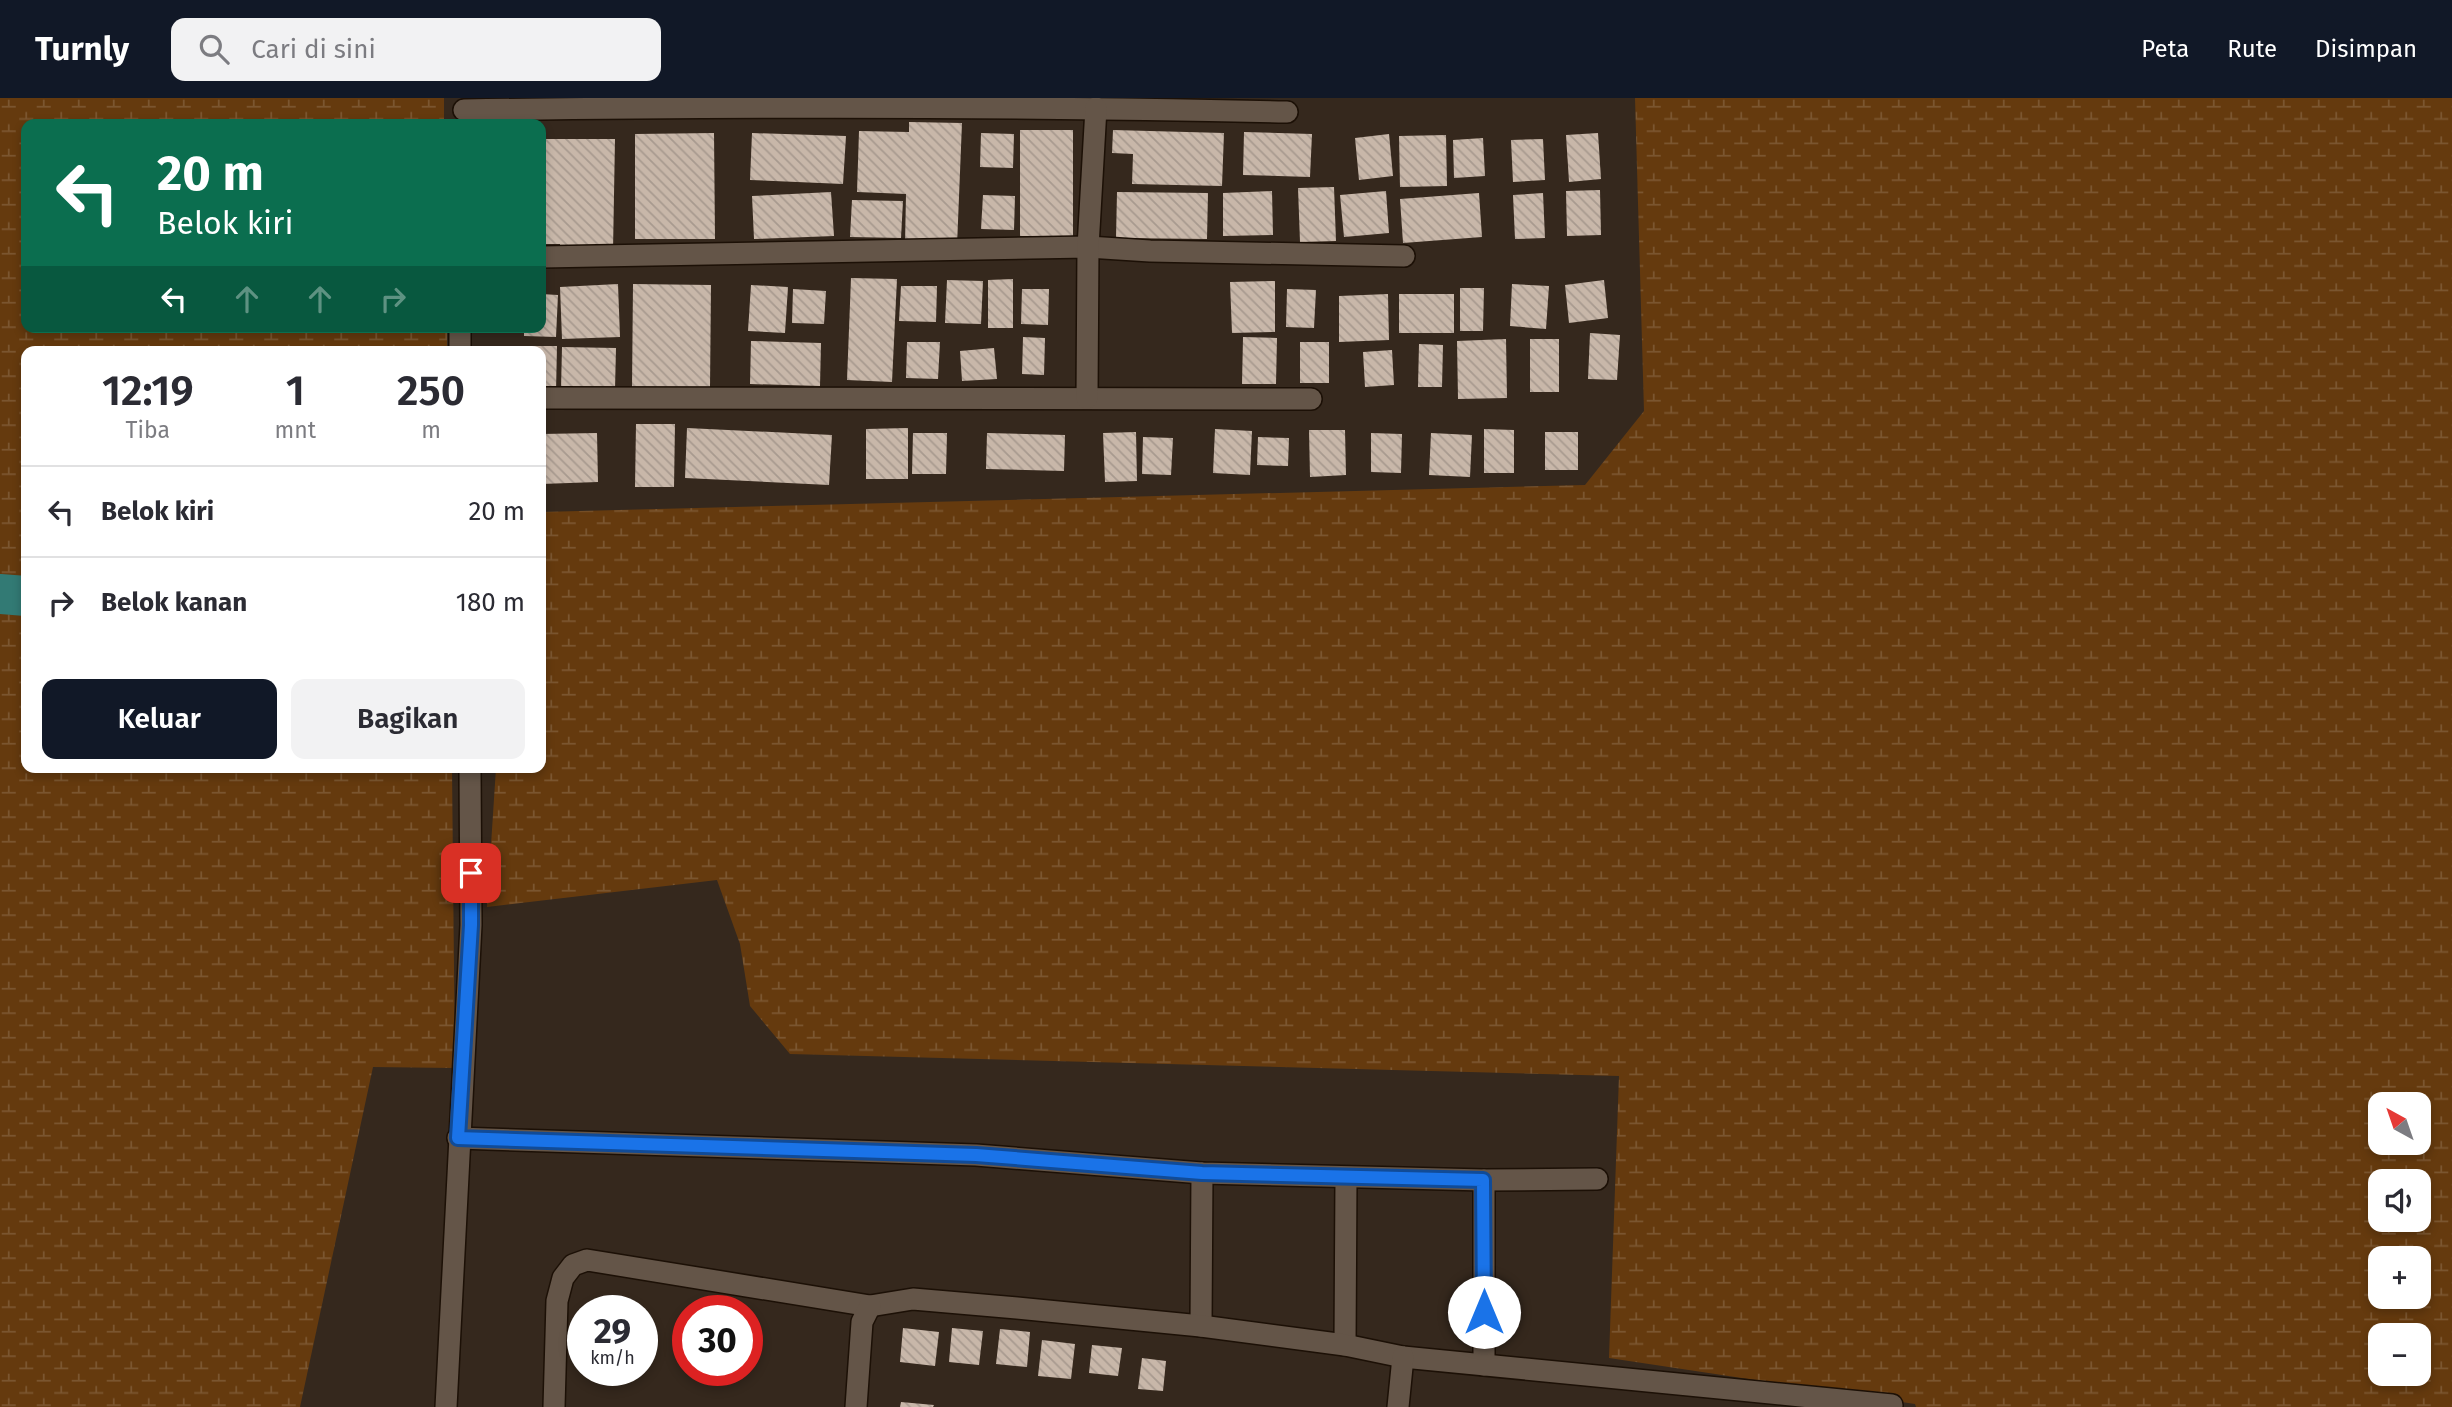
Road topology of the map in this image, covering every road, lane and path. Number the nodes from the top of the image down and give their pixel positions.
1 (1096, 108) junction
2 (464, 111) edge
3 (1287, 112) dead end
4 (1088, 247) junction
5 (1404, 256) dead end
6 (546, 257) edge
7 (546, 398) edge
8 (1087, 398) junction
9 (1311, 399) dead end
10 (470, 773) edge
11 (458, 1138) junction
12 (1202, 1173) junction
13 (1346, 1178) junction
14 (1597, 1179) dead end
15 (1483, 1180) junction
16 (870, 1306) junction
17 (1201, 1326) junction
18 (1345, 1345) junction
19 (1403, 1357) junction
20 (1485, 1365) junction
21 (1892, 1405) dead end
22 (446, 1407) edge
23 (554, 1407) edge
24 (856, 1407) edge
25 (1398, 1407) edge

1 - 2 street
1 - 3 street
1 - 4 street
4 - 5 street
4 - 6 street
4 - 8 street
7 - 8 street
8 - 9 street
10 - 11 street
11 - 12 street
11 - 22 street
12 - 13 street
12 - 17 street
13 - 15 street
13 - 18 street
14 - 15 street
15 - 20 street
16 - 17 street
16 - 23 street
16 - 24 street
17 - 18 street
18 - 19 street
19 - 20 street
19 - 25 street
20 - 21 street

